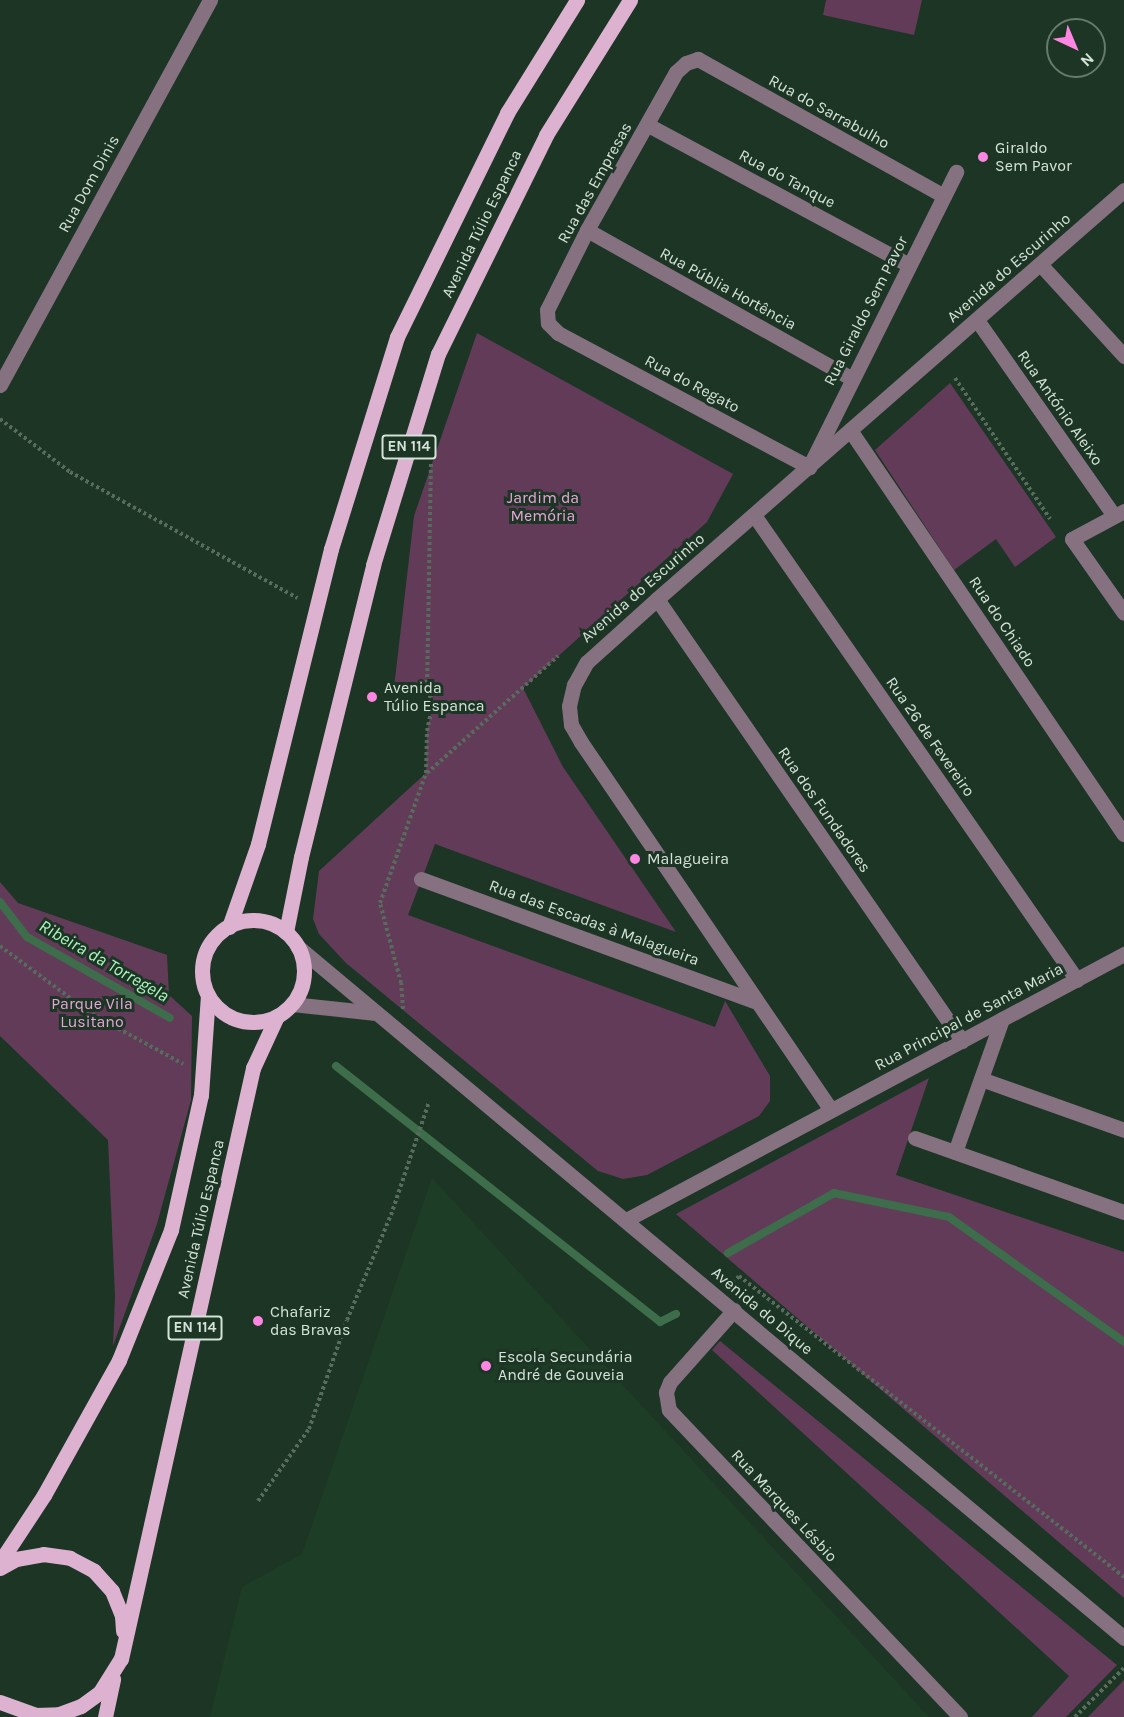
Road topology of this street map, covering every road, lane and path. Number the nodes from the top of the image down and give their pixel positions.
1 (210, 0) edge
2 (577, 0) edge
3 (630, 0) edge
4 (698, 59) joint
5 (648, 125) junction
6 (956, 172) dead end
7 (1124, 190) edge
8 (944, 196) junction
9 (588, 230) junction
10 (1040, 264) junction
11 (909, 265) junction
12 (977, 320) junction
13 (558, 333) joint
14 (1124, 356) edge
15 (851, 378) junction
16 (955, 378) dead end
17 (0, 385) edge
18 (0, 419) edge
19 (850, 430) junction
20 (431, 461) dead end
21 (809, 467) junction
22 (1119, 513) edge
23 (753, 515) junction
24 (1050, 519) dead end
25 (657, 599) junction
26 (318, 609) junction
27 (1124, 613) edge
28 (558, 656) dead end
29 (426, 773) junction
30 (1124, 834) edge
31 (421, 879) dead end
32 (229, 927) junction
33 (286, 932) junction
34 (0, 946) edge
35 (298, 947) junction
36 (1124, 954) edge
37 (1077, 980) junction
38 (208, 996) junction
39 (755, 1001) junction
40 (292, 1004) junction
41 (376, 1013) junction
42 (402, 1013) dead end
43 (277, 1016) junction
44 (1002, 1019) junction
45 (962, 1041) junction
46 (203, 1074) junction
47 (981, 1078) junction
48 (429, 1102) dead end
49 (831, 1110) junction
50 (1124, 1130) edge
51 (915, 1137) dead end
52 (955, 1152) junction
53 (1124, 1212) edge
54 (626, 1220) junction
55 (740, 1276) dead end
56 (734, 1310) junction
57 (258, 1501) dead end
58 (0, 1562) edge
59 (0, 1569) edge
60 (1124, 1577) edge
61 (1124, 1638) edge
62 (124, 1643) junction
63 (1124, 1668) edge
64 (115, 1673) junction
65 (2, 1705) edge
66 (22, 1715) edge
67 (105, 1717) edge
68 (960, 1717) edge
69 (1075, 1717) edge

1 - 17 street, Rua Dom Dinis
2 - 26 main road, Avenida Túlio Espanca / EN 114
3 - 33 main road, Avenida Túlio Espanca / EN 114
4 - 5 street, Rua das Empresas
4 - 8 street, Rua do Sarrabulho
5 - 9 street, Rua das Empresas
5 - 11 street, Rua do Tanque
6 - 8 street, Rua Giraldo Sem Pavor
7 - 10 street, Avenida do Escurinho
8 - 11 street, Rua Giraldo Sem Pavor
9 - 13 street, Rua das Empresas
9 - 15 street, Rua Públia Hortência
10 - 12 street, Avenida do Escurinho
10 - 14 street
11 - 15 street, Rua Giraldo Sem Pavor
12 - 19 street, Avenida do Escurinho
12 - 22 street, Rua António Aleixo
13 - 21 street, Rua do Regato
15 - 21 street, Rua Giraldo Sem Pavor
16 - 24 path
18 - 26 path
19 - 21 street, Avenida do Escurinho
19 - 30 street, Rua do Chiado
20 - 29 path
21 - 23 street, Avenida do Escurinho
22 - 27 street
23 - 25 street, Avenida do Escurinho
23 - 37 street, Rua 26 de Fevereiro
25 - 39 street, Avenida do Escurinho
25 - 45 street, Rua dos Fundadores
26 - 32 main road, Avenida Túlio Espanca / EN 114
28 - 29 path
29 - 42 path
31 - 39 street, Rua das Escadas à Malagueira
32 - 33 main road, Avenida Túlio Espanca
32 - 38 main road, Avenida Túlio Espanca
33 - 35 main road, Avenida Túlio Espanca
34 - 46 path
35 - 40 main road, Avenida Túlio Espanca
35 - 41 street, Avenida do Dique
36 - 37 street, Rua Principal de Santa Maria
37 - 44 street, Rua Principal de Santa Maria
38 - 43 main road, Avenida Túlio Espanca
38 - 46 main road, Avenida Túlio Espanca
39 - 49 street, Avenida do Escurinho
40 - 41 street
40 - 43 main road, Avenida Túlio Espanca
41 - 54 street, Avenida do Dique
43 - 62 main road, Avenida Túlio Espanca / EN 114
44 - 45 street, Rua Principal de Santa Maria
44 - 47 street
45 - 49 street, Rua Principal de Santa Maria
46 - 58 main road, Avenida Túlio Espanca
47 - 50 street
47 - 52 street
48 - 57 path
49 - 54 street, Rua Principal de Santa Maria
51 - 52 street
52 - 53 street
54 - 56 street, Avenida do Dique
55 - 60 path
56 - 61 street, Avenida do Dique
56 - 68 street, Rua Marques Lésbio
59 - 62 main road, Avenida Túlio Espanca
62 - 64 main road, Avenida Túlio Espanca
63 - 69 path
64 - 66 main road, Avenida Túlio Espanca
64 - 67 main road
65 - 66 main road, Avenida Túlio Espanca

